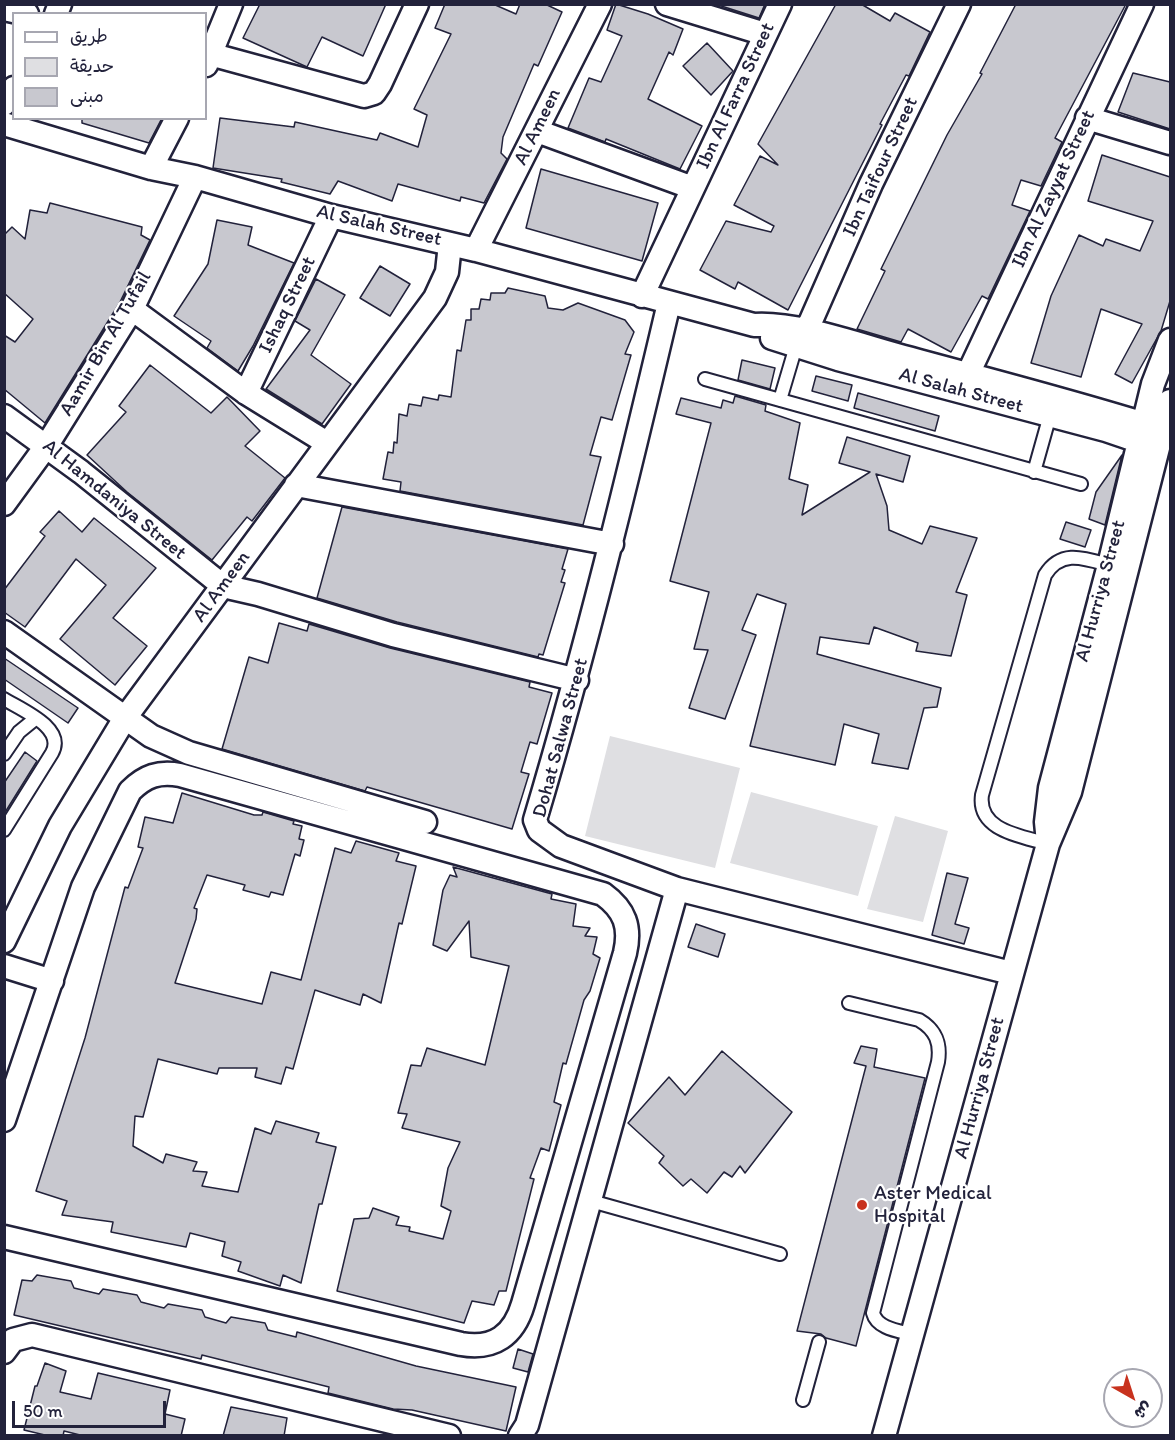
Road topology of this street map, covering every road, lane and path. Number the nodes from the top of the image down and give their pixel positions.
1 (231, 4) edge
2 (417, 4) edge
3 (600, 4) edge
4 (667, 4) edge
5 (780, 4) edge
6 (959, 4) edge
7 (1142, 4) edge
8 (765, 34) junction
9 (208, 57) edge
10 (12, 91) edge
11 (4, 104) edge
12 (1087, 118) junction
13 (176, 120) edge
14 (7, 130) edge
15 (537, 131) junction
16 (1170, 143) edge
17 (152, 168) junction
18 (195, 177) junction
19 (693, 188) junction
20 (331, 216) junction
21 (450, 243) junction
22 (476, 250) junction
23 (642, 296) junction
24 (669, 303) junction
25 (132, 309) junction
26 (801, 339) junction
27 (1170, 340) edge
28 (968, 374) junction
29 (705, 379) dead end
30 (246, 393) junction
31 (780, 400) junction
32 (1170, 401) edge
33 (1050, 415) junction
34 (4, 416) edge
35 (1158, 438) edge
36 (327, 443) junction
37 (47, 445) junction
38 (1034, 472) junction
39 (1081, 484) dead end
40 (296, 485) junction
41 (4, 504) edge
42 (612, 544) junction
43 (1109, 565) junction
44 (222, 586) junction
45 (4, 632) edge
46 (577, 680) junction
47 (4, 699) edge
48 (125, 717) junction
49 (35, 719) junction
50 (4, 754) edge
51 (425, 822) dead end
52 (4, 830) edge
53 (1048, 844) junction
54 (677, 889) junction
55 (4, 941) edge
56 (4, 966) edge
57 (620, 968) junction
58 (1011, 974) junction
59 (652, 977) junction
60 (4, 982) edge
61 (49, 988) junction
62 (849, 1003) dead end
63 (4, 1120) edge
64 (591, 1201) junction
65 (4, 1237) edge
66 (780, 1254) dead end
67 (521, 1312) junction
68 (556, 1323) junction
69 (914, 1335) junction
70 (819, 1342) dead end
71 (4, 1352) edge
72 (803, 1400) dead end
73 (371, 1426) edge
74 (449, 1436) edge
75 (520, 1436) edge
76 (884, 1436) edge

1 - 9 street
2 - 9 street
3 - 15 street, Al Ameen
4 - 8 street
5 - 8 street, Ibn Al Farra Street
6 - 26 street, Ibn Taifour Street
7 - 12 street, Ibn Al Zayyat Street
8 - 19 street, Ibn Al Farra Street
10 - 11 street
12 - 16 street
12 - 28 street, Ibn Al Zayyat Street
13 - 17 street
14 - 17 street, Al Salah Street
15 - 19 street, Ibn Al Farra Street
15 - 22 street, Al Ameen
17 - 18 street, Al Salah Street
18 - 20 street, Al Salah Street
18 - 25 street, Aamir Bin Al Tufail
19 - 23 street, Ibn Al Farra Street
20 - 21 street, Al Salah Street
20 - 30 street, Ishaq Street
21 - 22 street, Al Salah Street
21 - 36 street, Al Ameen
22 - 23 street, Al Salah Street
23 - 24 street, Al Salah Street
24 - 26 street, Al Salah Street
24 - 42 street, Dohat Salwa Street
25 - 30 street
25 - 37 street, Aamir Bin Al Tufail
26 - 28 street, Al Salah Street
26 - 31 lane
26 - 33 street, Al Salah Street
27 - 35 street, Al Hurriya Street
28 - 35 street, Al Salah Street
29 - 31 lane
30 - 36 street
31 - 38 lane
32 - 35 street, Al Hurriya Street
33 - 35 street, Al Salah Street
33 - 38 lane
34 - 37 street, Al Hamdaniya Street
35 - 43 street, Al Hurriya Street
35 - 53 street, Al Hurriya Street
36 - 40 street, Al Ameen
37 - 41 street, Aamir Bin Al Tufail
37 - 44 street, Al Hamdaniya Street
38 - 39 lane
40 - 42 street
40 - 44 street, Al Ameen
42 - 46 street, Dohat Salwa Street
43 - 53 street, Al Hurriya Street
43 - 53 lane
44 - 46 street
44 - 48 street, Al Ameen
45 - 48 street
46 - 54 street, Dohat Salwa Street
47 - 49 lane
48 - 51 street
48 - 55 street, Al Ameen
49 - 50 lane
49 - 52 lane
53 - 58 street, Al Hurriya Street
54 - 58 street, Dohat Salwa Street
54 - 59 street
56 - 61 street
57 - 59 street
57 - 61 street
57 - 67 street
58 - 69 street, Al Hurriya Street
59 - 64 street
60 - 61 street
61 - 63 street
62 - 69 lane
64 - 66 lane
64 - 68 street
65 - 67 street
67 - 68 street
68 - 75 street
69 - 76 street, Al Hurriya Street
70 - 72 lane
71 - 73 street
73 - 74 street

